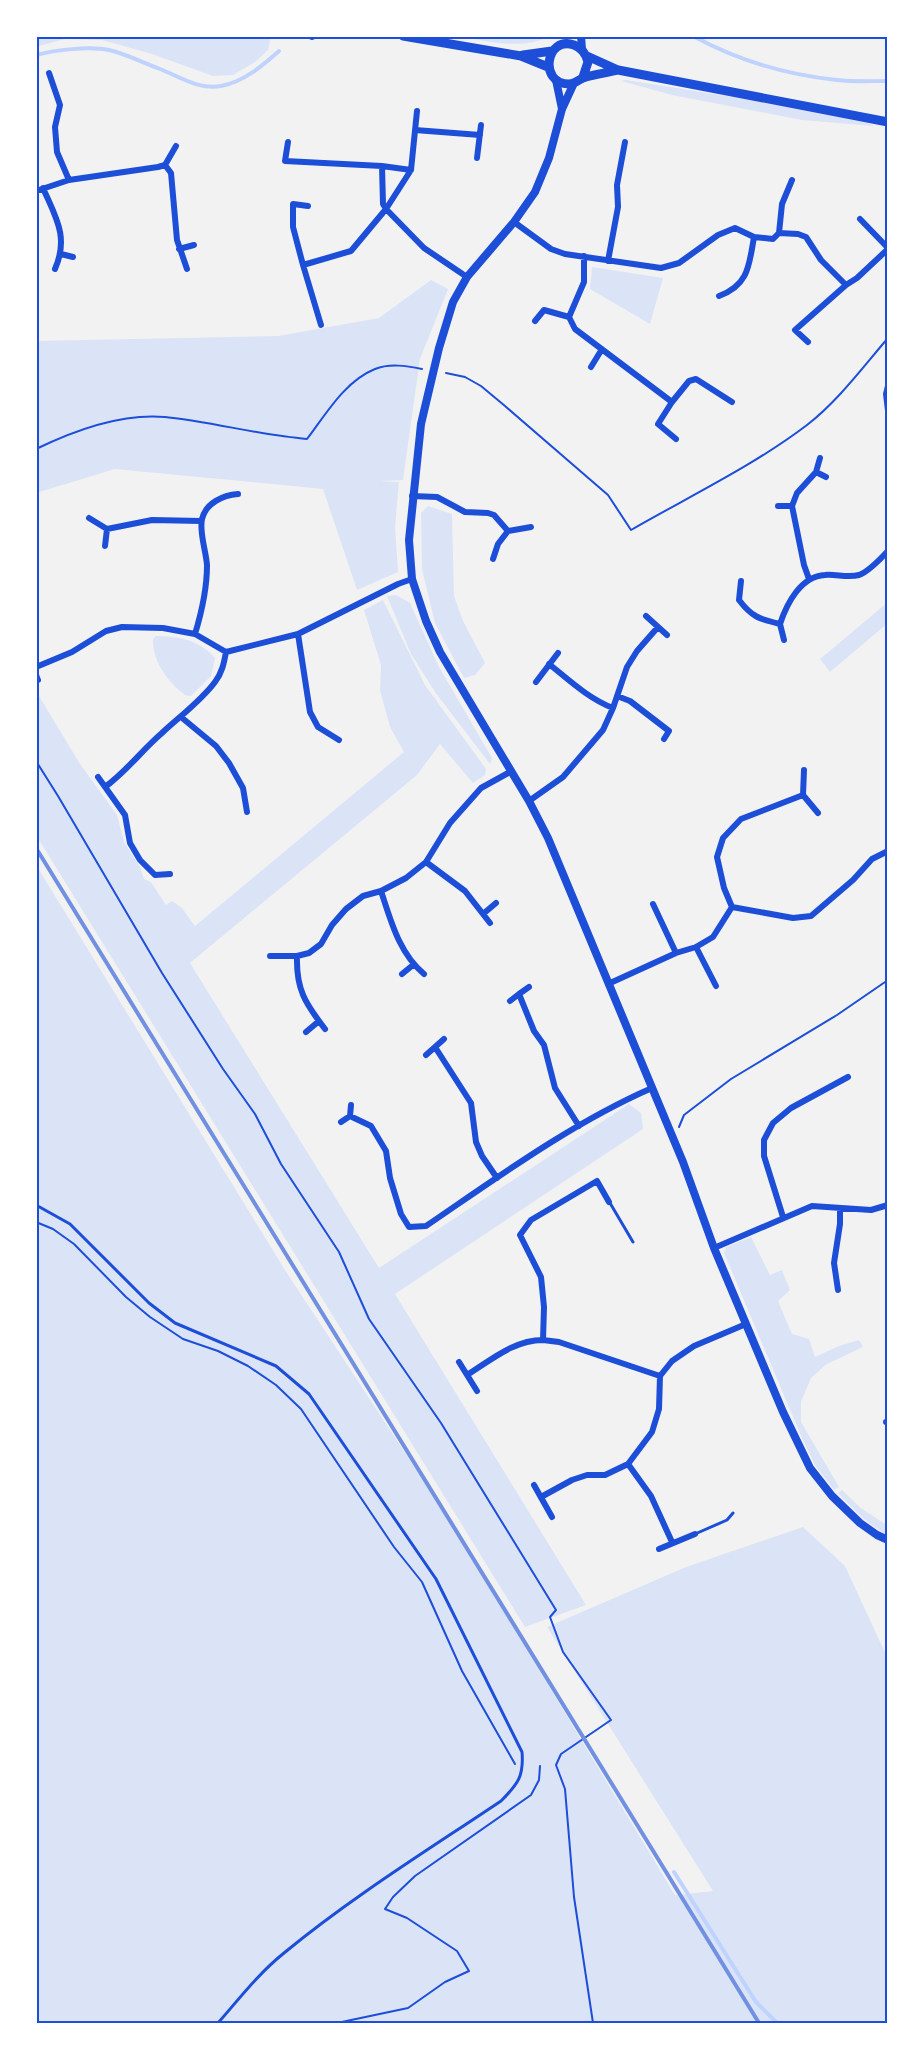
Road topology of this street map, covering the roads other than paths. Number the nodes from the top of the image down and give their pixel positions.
1 (403, 36) edge
2 (567, 36) edge
3 (581, 36) edge
4 (556, 48) junction
5 (584, 53) junction
6 (521, 56) junction
7 (548, 67) junction
8 (618, 70) junction
9 (49, 73) dead end
10 (583, 77) junction
11 (556, 80) junction
12 (574, 83) junction
13 (562, 108) junction
14 (417, 111) dead end
15 (888, 122) edge
16 (481, 125) dead end
17 (415, 130) junction
18 (480, 135) junction
19 (288, 142) dead end
20 (625, 142) dead end
21 (176, 146) dead end
22 (477, 158) dead end
23 (285, 161) junction
24 (165, 165) junction
25 (382, 166) junction
26 (285, 169) dead end
27 (411, 170) junction
28 (69, 180) junction
29 (792, 180) dead end
30 (43, 188) junction
31 (36, 191) edge
32 (308, 206) dead end
33 (386, 209) junction
34 (860, 219) dead end
35 (514, 222) junction
36 (779, 233) junction
37 (754, 237) junction
38 (194, 245) dead end
39 (179, 249) junction
40 (888, 249) edge
41 (62, 254) junction
42 (584, 256) junction
43 (73, 257) dead end
44 (608, 261) junction
45 (303, 265) junction
46 (55, 270) dead end
47 (187, 270) dead end
48 (467, 277) junction
49 (846, 285) junction
50 (719, 296) dead end
51 (569, 317) junction
52 (535, 321) dead end
53 (321, 325) dead end
54 (808, 342) dead end
55 (602, 349) junction
56 (591, 367) dead end
57 (888, 386) edge
58 (672, 402) junction
59 (732, 402) dead end
60 (888, 411) edge
61 (658, 424) junction
62 (650, 426) dead end
63 (676, 440) dead end
64 (820, 458) dead end
65 (816, 472) junction
66 (826, 477) dead end
67 (238, 494) dead end
68 (412, 496) junction
69 (778, 506) dead end
70 (792, 506) junction
71 (89, 518) dead end
72 (201, 521) junction
73 (531, 527) dead end
74 (107, 530) junction
75 (508, 531) junction
76 (105, 546) dead end
77 (888, 551) edge
78 (493, 559) dead end
79 (412, 579) junction
80 (809, 579) junction
81 (741, 581) dead end
82 (646, 616) dead end
83 (780, 624) junction
84 (658, 627) junction
85 (195, 634) junction
86 (298, 634) junction
87 (667, 635) dead end
88 (784, 640) dead end
89 (226, 652) junction
90 (558, 652) dead end
91 (549, 664) junction
92 (36, 667) edge
93 (536, 682) dead end
94 (617, 696) junction
95 (613, 708) junction
96 (180, 717) junction
97 (664, 739) dead end
98 (339, 740) dead end
99 (804, 770) dead end
100 (510, 772) junction
101 (98, 777) dead end
102 (105, 787) junction
103 (803, 795) junction
104 (529, 801) junction
105 (247, 812) dead end
106 (818, 813) dead end
107 (888, 851) edge
108 (426, 862) junction
109 (170, 874) dead end
110 (381, 891) junction
111 (496, 903) dead end
112 (653, 904) dead end
113 (732, 907) junction
114 (483, 914) junction
115 (490, 923) dead end
116 (696, 947) junction
117 (675, 953) junction
118 (270, 956) dead end
119 (297, 956) junction
120 (413, 964) junction
121 (402, 974) dead end
122 (424, 974) dead end
123 (608, 984) junction
124 (716, 986) dead end
125 (529, 987) dead end
126 (519, 994) junction
127 (510, 1001) dead end
128 (319, 1021) junction
129 (325, 1029) dead end
130 (306, 1032) dead end
131 (444, 1039) dead end
132 (435, 1047) junction
133 (426, 1055) dead end
134 (848, 1077) dead end
135 (652, 1088) junction
136 (351, 1105) dead end
137 (350, 1116) junction
138 (340, 1122) dead end
139 (579, 1126) junction
140 (497, 1178) junction
141 (609, 1202) joint
142 (36, 1205) edge
143 (888, 1205) edge
144 (840, 1208) junction
145 (783, 1217) junction
146 (633, 1242) dead end
147 (714, 1248) junction
148 (838, 1290) dead end
149 (746, 1324) junction
150 (543, 1340) junction
151 (459, 1362) dead end
152 (467, 1375) junction
153 (660, 1376) junction
154 (477, 1391) dead end
155 (628, 1464) junction
156 (534, 1485) dead end
157 (541, 1497) junction
158 (733, 1513) dead end
159 (552, 1517) dead end
160 (695, 1534) joint
161 (888, 1540) edge
162 (672, 1542) junction
163 (659, 1549) dead end
164 (218, 2023) edge

1 - 6 main road
2 - 4 street
3 - 5 street
4 - 5 main road
4 - 6 main road
4 - 7 main road
5 - 8 main road
5 - 10 main road
6 - 7 main road
7 - 11 main road
8 - 10 main road
8 - 15 main road
9 - 28 street
10 - 12 main road
11 - 12 main road
11 - 13 street
12 - 13 street
13 - 35 street
14 - 17 street
16 - 18 street
17 - 18 street
17 - 27 street
18 - 22 street
19 - 23 street
20 - 44 street
21 - 24 street
23 - 25 street
23 - 26 street
24 - 28 street
24 - 39 street
25 - 27 street
25 - 33 street
27 - 33 street
28 - 30 street
29 - 36 street
30 - 31 street
30 - 41 street
32 - 45 street
33 - 45 street
33 - 48 street
34 - 40 street
35 - 42 street
35 - 48 street
36 - 37 street
36 - 49 street
37 - 44 street
37 - 50 street
38 - 39 street
39 - 47 street
40 - 49 street
41 - 43 street
41 - 46 street
42 - 44 street
42 - 51 street
45 - 53 street
48 - 68 street
49 - 54 street
51 - 52 street
51 - 55 street
55 - 56 street
55 - 58 street
57 - 60 street
58 - 59 street
58 - 61 street
61 - 62 street
61 - 63 street
64 - 65 street
65 - 66 street
65 - 70 street
67 - 72 street
68 - 75 street
68 - 79 street
69 - 70 street
70 - 80 street
71 - 74 street
72 - 74 street
72 - 85 street
73 - 75 street
74 - 76 street
75 - 78 street
77 - 80 street
79 - 86 street
79 - 100 street
80 - 83 street
81 - 83 street
82 - 84 street
83 - 88 street
84 - 87 street
84 - 94 street
85 - 89 street
85 - 92 street
86 - 89 street
86 - 98 street
89 - 96 street
90 - 91 street
91 - 93 street
91 - 95 street
94 - 95 street
94 - 97 street
95 - 104 street
96 - 102 street
96 - 105 street
99 - 103 street
100 - 104 street
100 - 108 street
101 - 102 street
102 - 109 street
103 - 106 street
103 - 113 street
104 - 123 street
107 - 113 street
108 - 110 street
108 - 114 street
110 - 119 street
110 - 120 street
111 - 114 street
112 - 117 street
113 - 116 street
114 - 115 street
116 - 117 street
116 - 124 street
117 - 123 street
118 - 119 street
119 - 128 street
120 - 121 street
120 - 122 street
123 - 135 street
125 - 126 street
126 - 127 street
126 - 139 street
128 - 129 street
128 - 130 street
131 - 132 street
132 - 133 street
132 - 140 street
134 - 145 street
135 - 139 street
135 - 147 street
136 - 137 street
137 - 138 street
137 - 140 street
139 - 140 street
141 - 146 lane
141 - 150 street
142 - 164 lane
143 - 144 street
144 - 145 street
144 - 148 street
145 - 147 street
147 - 149 street
149 - 153 street
149 - 161 street
150 - 152 street
150 - 153 street
151 - 152 street
152 - 154 street
153 - 155 street
155 - 157 street
155 - 162 street
156 - 157 street
157 - 159 street
158 - 160 lane
160 - 162 street
162 - 163 street

